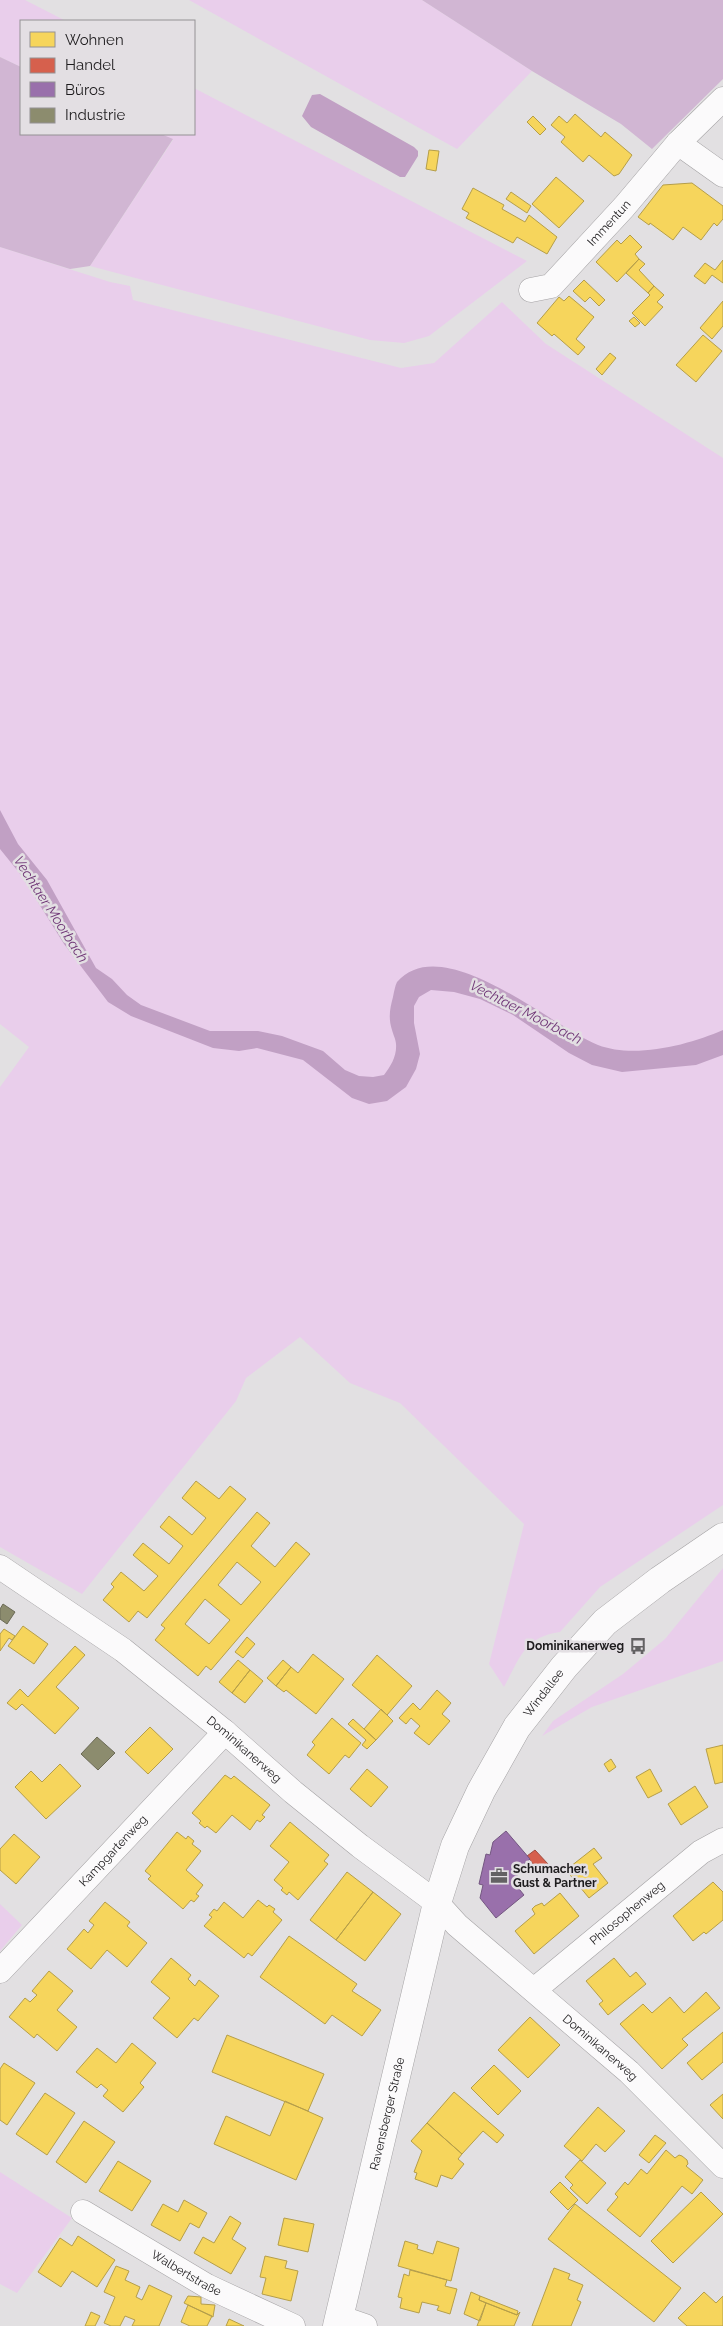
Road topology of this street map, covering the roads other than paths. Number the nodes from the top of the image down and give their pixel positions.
1 (723, 99) edge
2 (678, 143) junction
3 (723, 175) edge
4 (531, 290) dead end
5 (723, 1537) edge
6 (0, 1567) edge
7 (225, 1732) junction
8 (723, 1840) edge
9 (437, 1903) junction
10 (0, 1971) edge
11 (534, 1990) junction
12 (723, 2166) edge
13 (83, 2212) dead end
14 (338, 2321) edge
15 (293, 2326) edge
16 (365, 2326) edge

1 - 2 street, Immentun
2 - 3 street
2 - 4 street, Immentun
5 - 9 main road, Windallee
6 - 7 street, Dominikanerweg
7 - 9 street, Dominikanerweg
7 - 10 street, Kampgartenweg
8 - 11 street, Philosophenweg
9 - 11 street, Dominikanerweg
9 - 14 main road, Ravensberger Straße
11 - 12 street, Dominikanerweg
13 - 15 street, Walbertstraße
14 - 16 street

